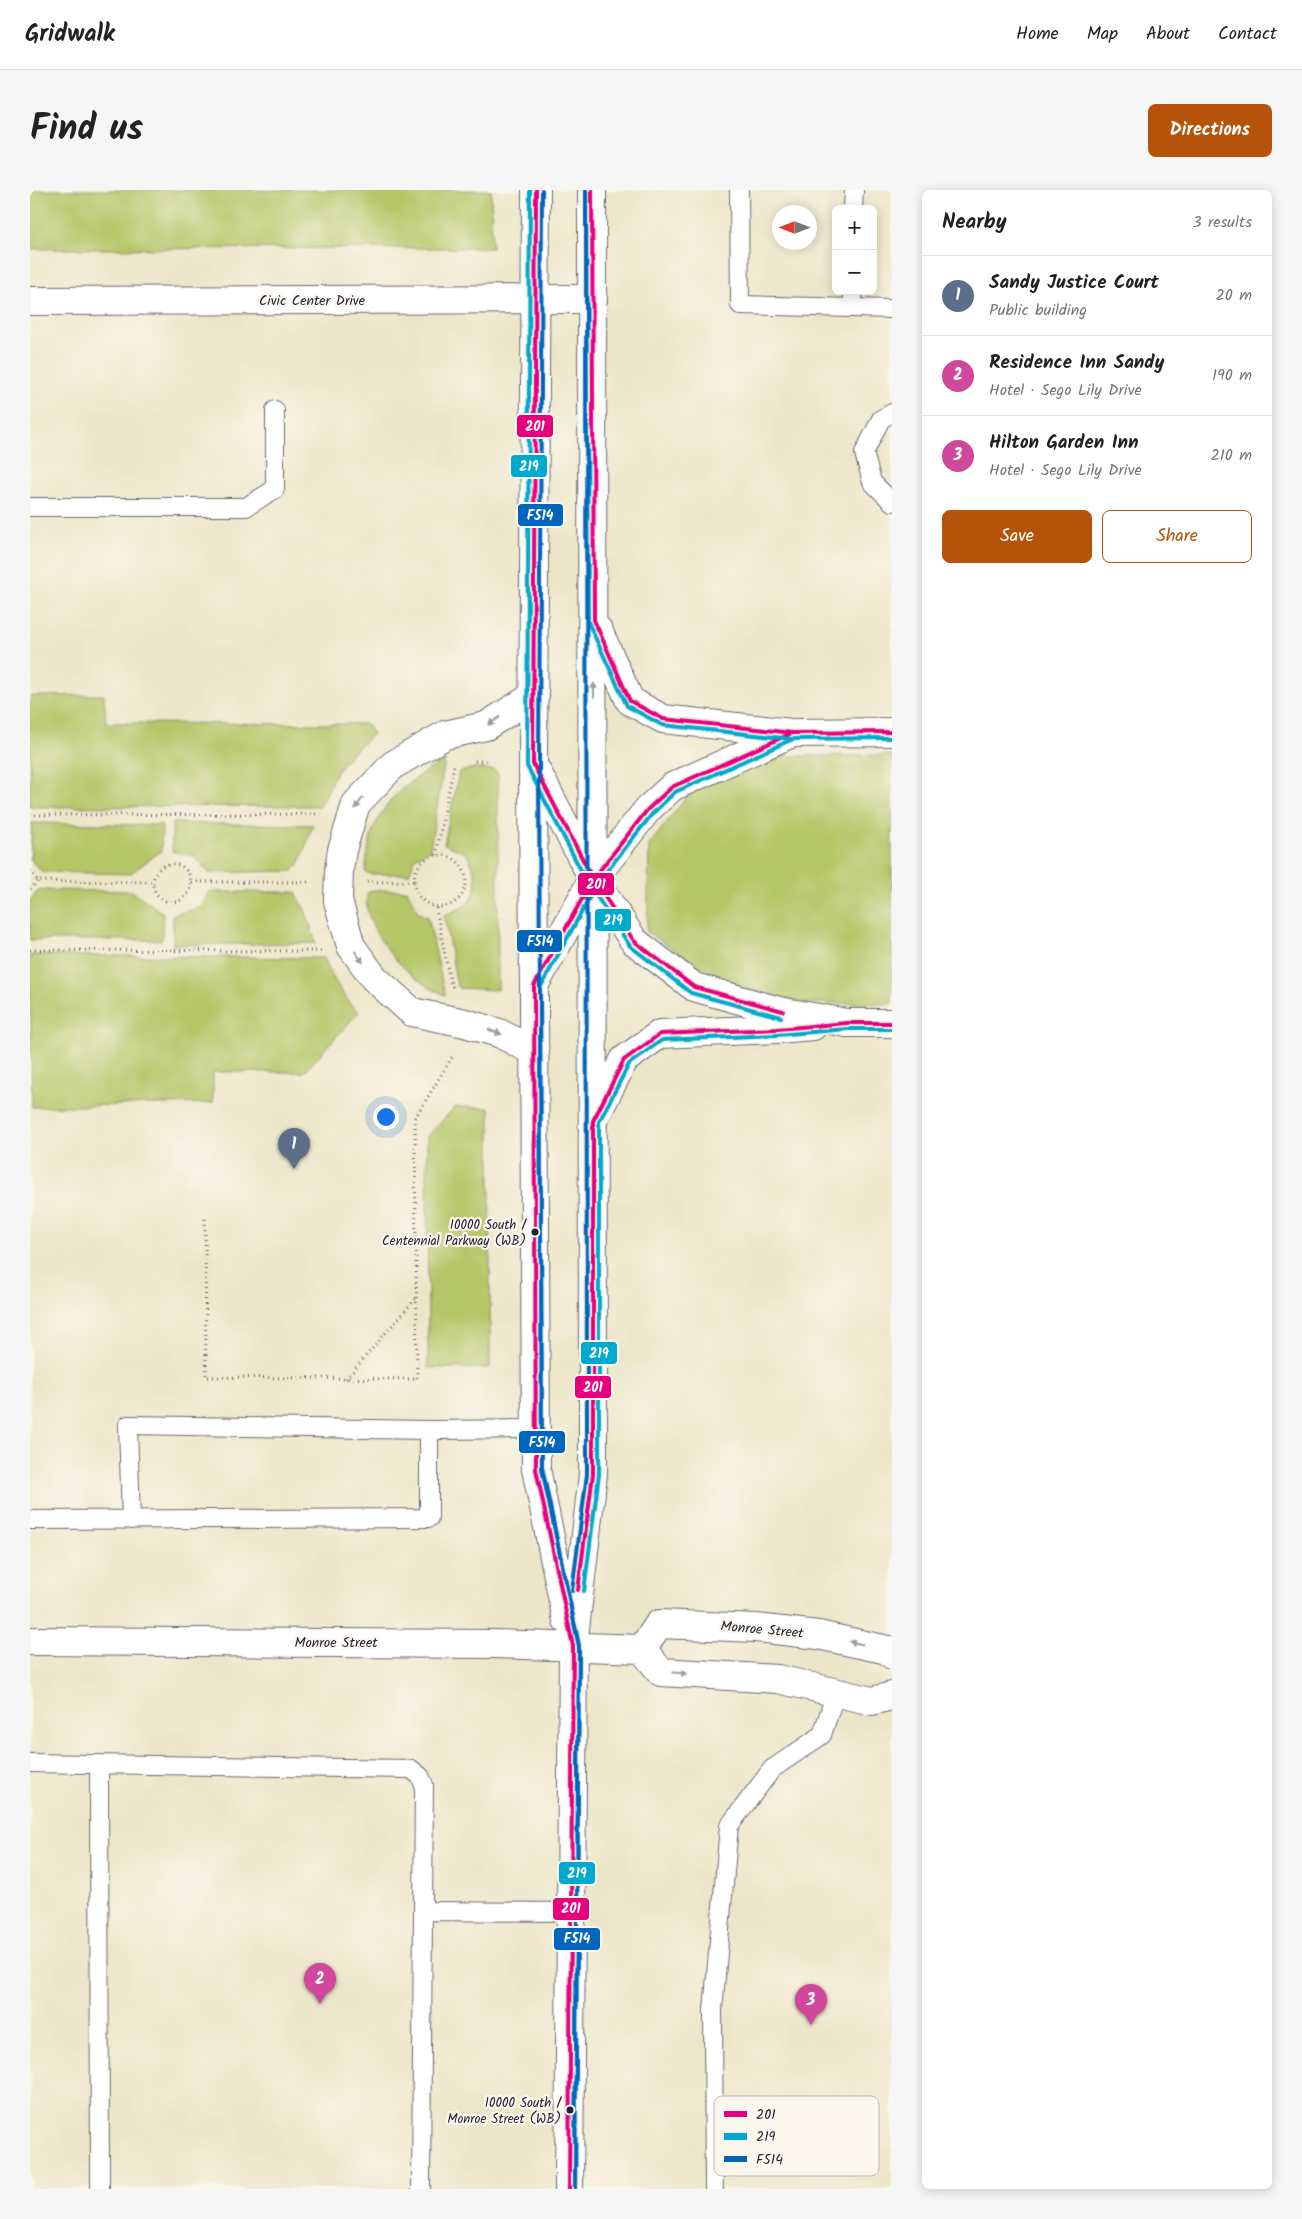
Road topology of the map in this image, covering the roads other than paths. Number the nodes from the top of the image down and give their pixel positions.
1 (536, 190) edge
2 (592, 190) edge
3 (739, 190) edge
4 (854, 190) edge
5 (854, 205) edge
6 (535, 299) junction
7 (593, 299) junction
8 (853, 299) edge
9 (30, 301) edge
10 (892, 309) edge
11 (275, 410) dead end
12 (892, 413) edge
13 (892, 502) edge
14 (30, 507) edge
15 (594, 620) junction
16 (535, 695) junction
17 (892, 732) edge
18 (792, 733) junction
19 (533, 764) junction
20 (593, 879) junction
21 (534, 986) junction
22 (847, 1023) junction
23 (892, 1023) edge
24 (535, 1052) junction
25 (593, 1121) junction
26 (536, 1429) junction
27 (429, 1430) junction
28 (30, 1520) edge
29 (131, 1520) junction
30 (30, 1641) edge
31 (572, 1646) junction
32 (642, 1649) junction
33 (892, 1655) edge
34 (836, 1692) junction
35 (892, 1696) edge
36 (30, 1763) edge
37 (99, 1764) junction
38 (423, 1911) junction
39 (571, 1912) junction
40 (100, 2189) edge
41 (421, 2189) edge
42 (569, 2189) edge
43 (714, 2189) edge

1 - 6 main road
2 - 7 main road
3 - 8 lane
4 - 5 lane
6 - 7 main road, Civic Center Drive
6 - 9 main road, Civic Center Drive
6 - 16 main road
7 - 15 main road
8 - 10 lane
11 - 14 lane
12 - 13 lane
15 - 18 main road
20 -> 15 main road
16 - 19 main road
16 -> 24 main road
17 - 18 main road
18 - 20 main road
19 - 20 main road
19 - 21 main road
20 - 21 main road
20 - 22 main road
20 - 25 main road
21 - 24 main road
22 - 23 main road
22 - 25 main road
24 - 26 main road
25 - 31 main road
26 - 27 lane
26 - 31 main road
27 - 29 lane
27 - 29 lane
28 - 29 lane
30 - 31 main road, Monroe Street
31 - 32 main road, Monroe Street
31 - 39 main road
33 -> 32 main road, Monroe Street
32 -> 34 main road
34 - 35 main road
34 - 43 lane
36 - 37 lane
37 - 38 lane
37 - 40 lane
38 - 39 lane
38 - 41 lane
39 - 42 main road

